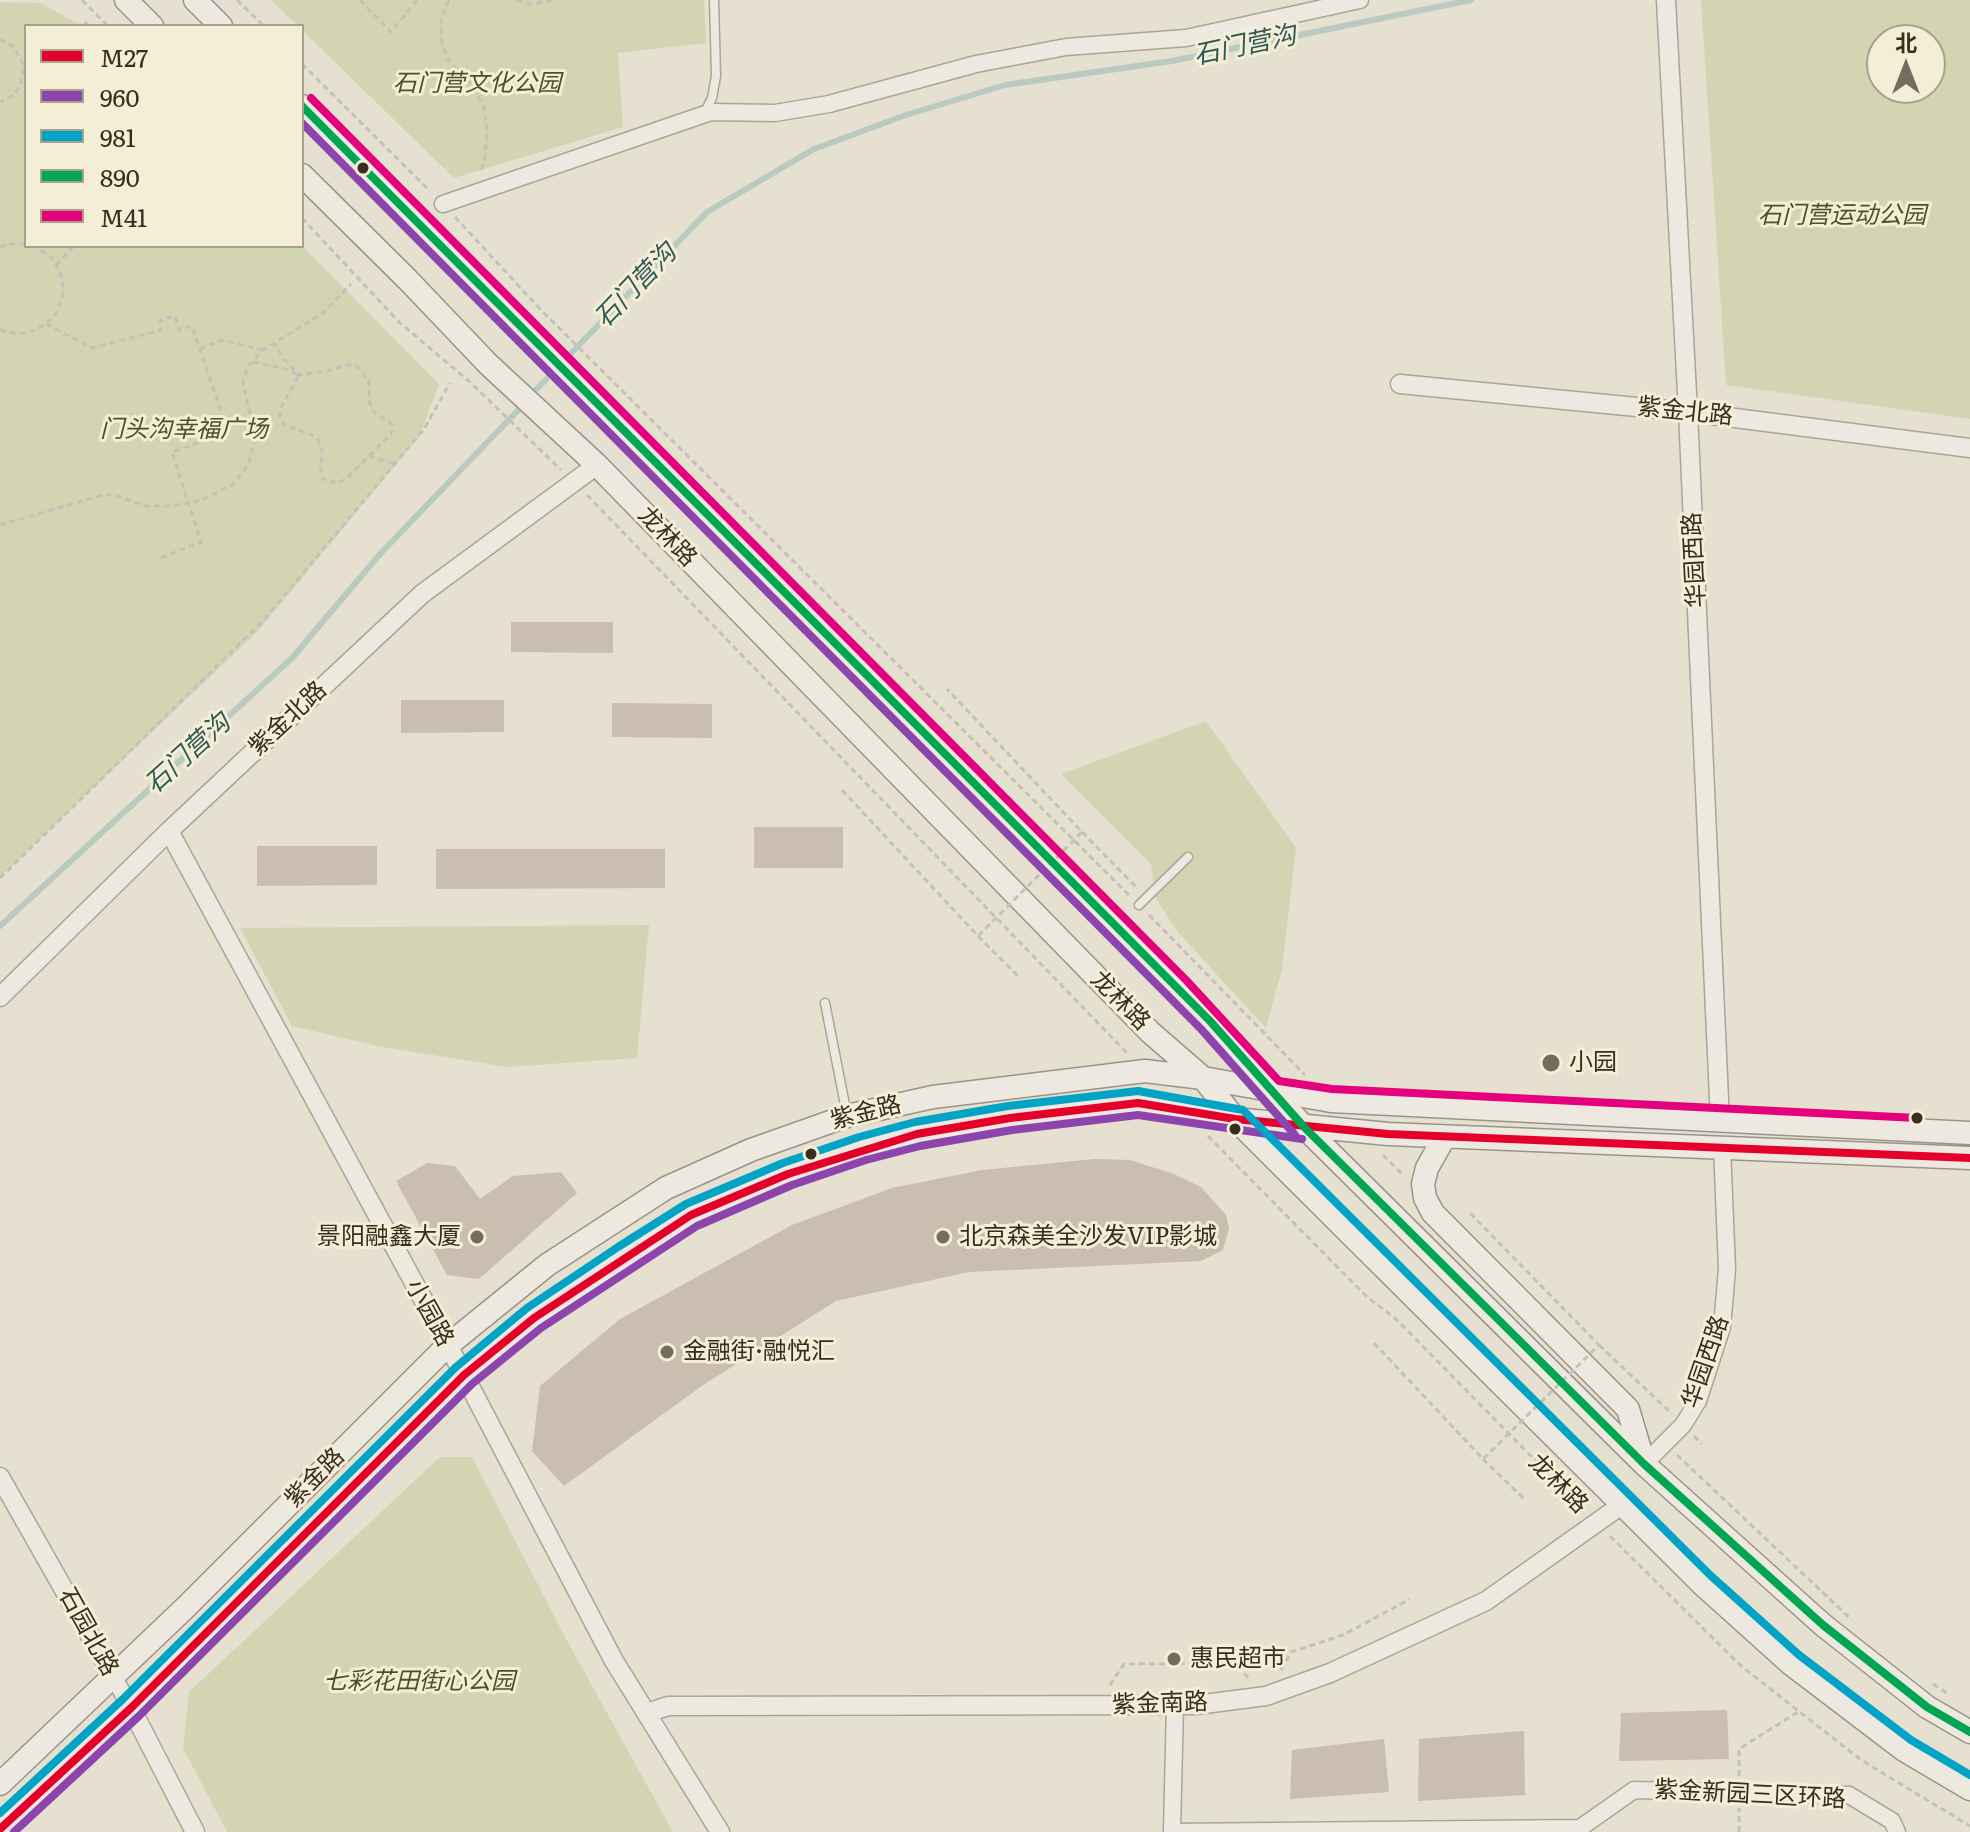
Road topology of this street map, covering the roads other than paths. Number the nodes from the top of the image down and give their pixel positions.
1 (126, 0) edge
2 (195, 0) edge
3 (714, 0) edge
4 (1360, 0) edge
5 (1666, 0) edge
6 (150, 24) edge
7 (219, 24) edge
8 (304, 108) edge
9 (703, 115) junction
10 (304, 177) edge
11 (443, 204) road end
12 (1400, 384) dead end
13 (1688, 412) junction
14 (1970, 448) edge
15 (597, 465) junction
16 (169, 831) junction
17 (1188, 857) dead end
18 (1139, 905) road end
19 (0, 997) edge
20 (825, 1003) dead end
21 (1203, 1078) junction
22 (1273, 1092) junction
23 (847, 1116) junction
24 (1235, 1119) junction
25 (1720, 1121) junction
26 (1304, 1127) junction
27 (1970, 1133) edge
28 (1444, 1138) junction
29 (1722, 1147) junction
30 (1970, 1158) edge
31 (447, 1346) junction
32 (464, 1375) junction
33 (1644, 1464) junction
34 (0, 1477) edge
35 (1623, 1504) junction
36 (113, 1676) junction
37 (1175, 1705) junction
38 (131, 1708) junction
39 (647, 1713) junction
40 (1970, 1732) edge
41 (0, 1784) edge
42 (1970, 1789) edge
43 (0, 1829) edge
44 (1172, 1831) edge
45 (195, 1832) edge
46 (720, 1832) edge
47 (1897, 1832) edge

1 - 6 main road
2 - 7 main road
3 - 9 lane
4 - 9 street
5 - 13 street, 华园西路
8 - 22 main road, 龙林路
9 - 11 street
10 - 15 main road, 龙林路
12 - 13 street, 紫金北路
13 - 14 street, 紫金北路
13 - 25 street, 华园西路
15 - 16 street, 紫金北路
15 - 21 main road, 龙林路
16 - 19 street, 紫金北路
16 - 31 street, 小园路
17 - 18 lane
20 - 23 lane
21 - 22 main road, 紫金路
21 - 23 main road, 紫金路
21 - 24 main road, 龙林路
22 - 25 main road, 紫金路
22 - 26 main road, 龙林路
23 - 31 main road, 紫金路
24 - 26 main road, 紫金路
24 - 32 main road, 紫金路
24 - 35 main road, 龙林路
25 - 27 main road, 紫金路
26 - 28 main road, 紫金路
26 - 33 main road, 龙林路
28 - 29 main road, 紫金路
28 - 33 main road
29 - 30 main road, 紫金路
29 - 33 street, 华园西路
31 - 32 street, 小园路
31 - 36 main road, 紫金路
32 - 38 main road, 紫金路
32 - 39 street, 小园路
33 - 40 main road, 龙林路
34 - 36 street, 石园北路
35 - 37 street, 紫金南路
35 - 42 main road, 龙林路
36 - 38 street, 石园北路
36 - 41 main road, 紫金路
37 - 39 street, 紫金南路
37 - 44 street
38 - 43 main road, 紫金路
38 - 45 street, 石园北路
39 - 46 street, 小园路
44 - 47 street, 紫金新园三区环路

